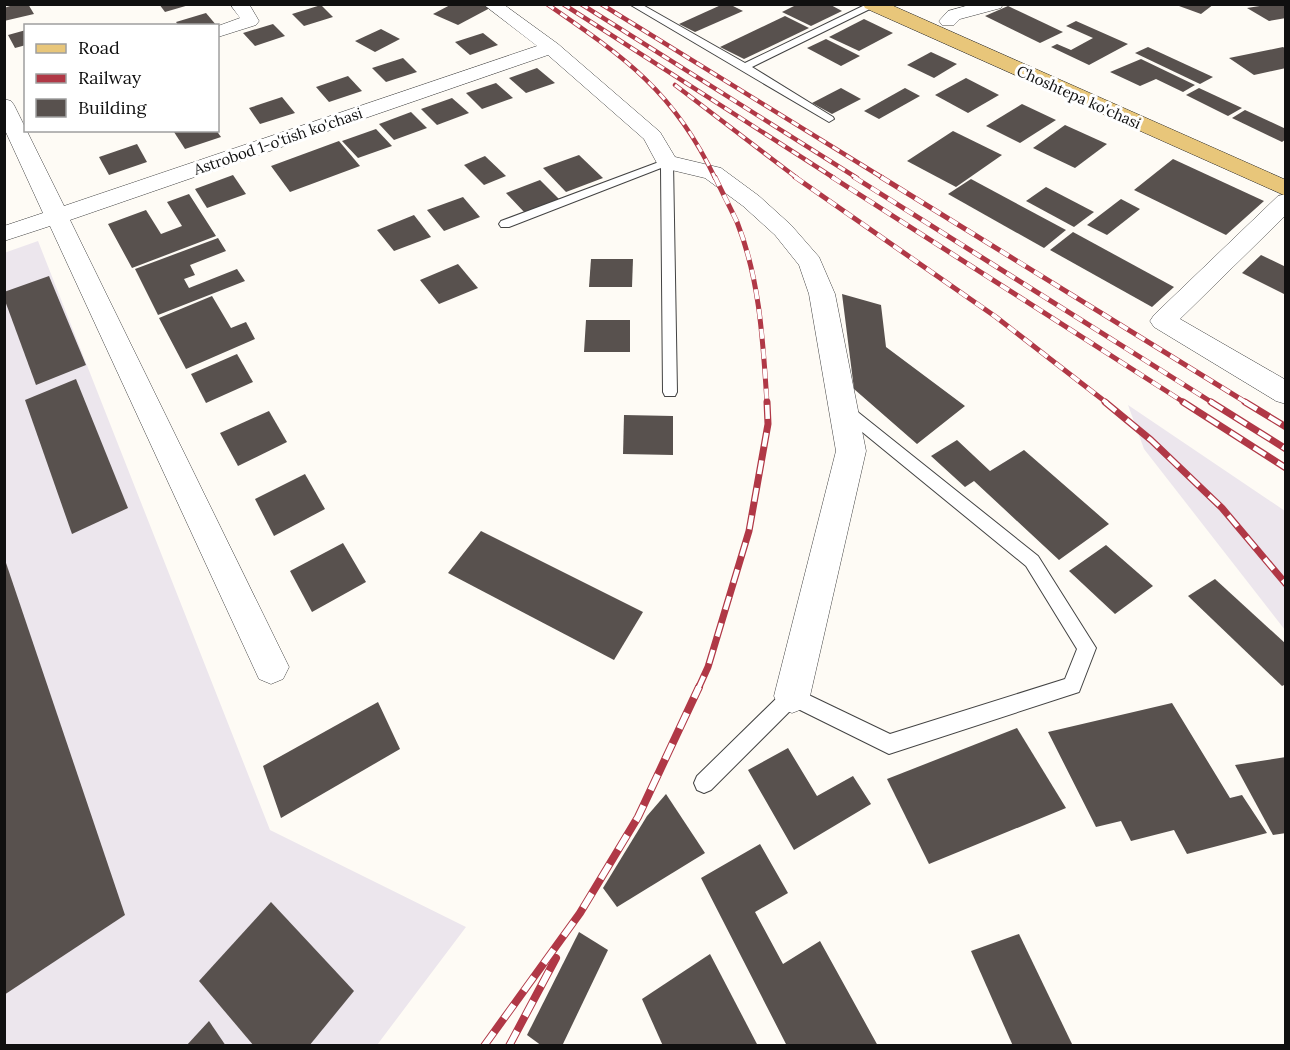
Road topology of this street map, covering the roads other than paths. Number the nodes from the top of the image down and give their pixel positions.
1 (238, 4) edge
2 (491, 4) edge
3 (633, 4) edge
4 (911, 4) edge
5 (995, 4) edge
6 (872, 5) edge
7 (948, 21) junction
8 (219, 32) edge
9 (551, 48) junction
10 (745, 67) junction
11 (8, 98) edge
12 (1177, 118) dead end
13 (829, 119) dead end
14 (667, 162) junction
15 (1286, 189) edge
16 (1286, 201) edge
17 (56, 216) junction
18 (505, 224) dead end
19 (4, 234) edge
20 (670, 392) dead end
21 (1286, 394) edge
22 (843, 408) junction
23 (271, 667) dead end
24 (792, 696) junction
25 (705, 783) dead end

1 - 8 street
2 - 9 street
3 - 10 lane
4 - 7 main road, Choshtepa ko'chasi
5 - 7 street
6 - 10 lane
6 - 15 main road, Choshtepa ko'chasi
7 - 12 main road, Choshtepa ko'chasi
9 - 14 street
9 - 17 street, Astrobod 1-o'tish ko'chasi
10 - 13 lane
11 - 17 street
14 - 18 lane
14 - 20 lane
14 - 22 street
16 - 21 street
17 - 19 street, Astrobod 1-o'tish ko'chasi
17 - 23 street
22 - 24 street
22 - 24 lane
24 - 25 lane

